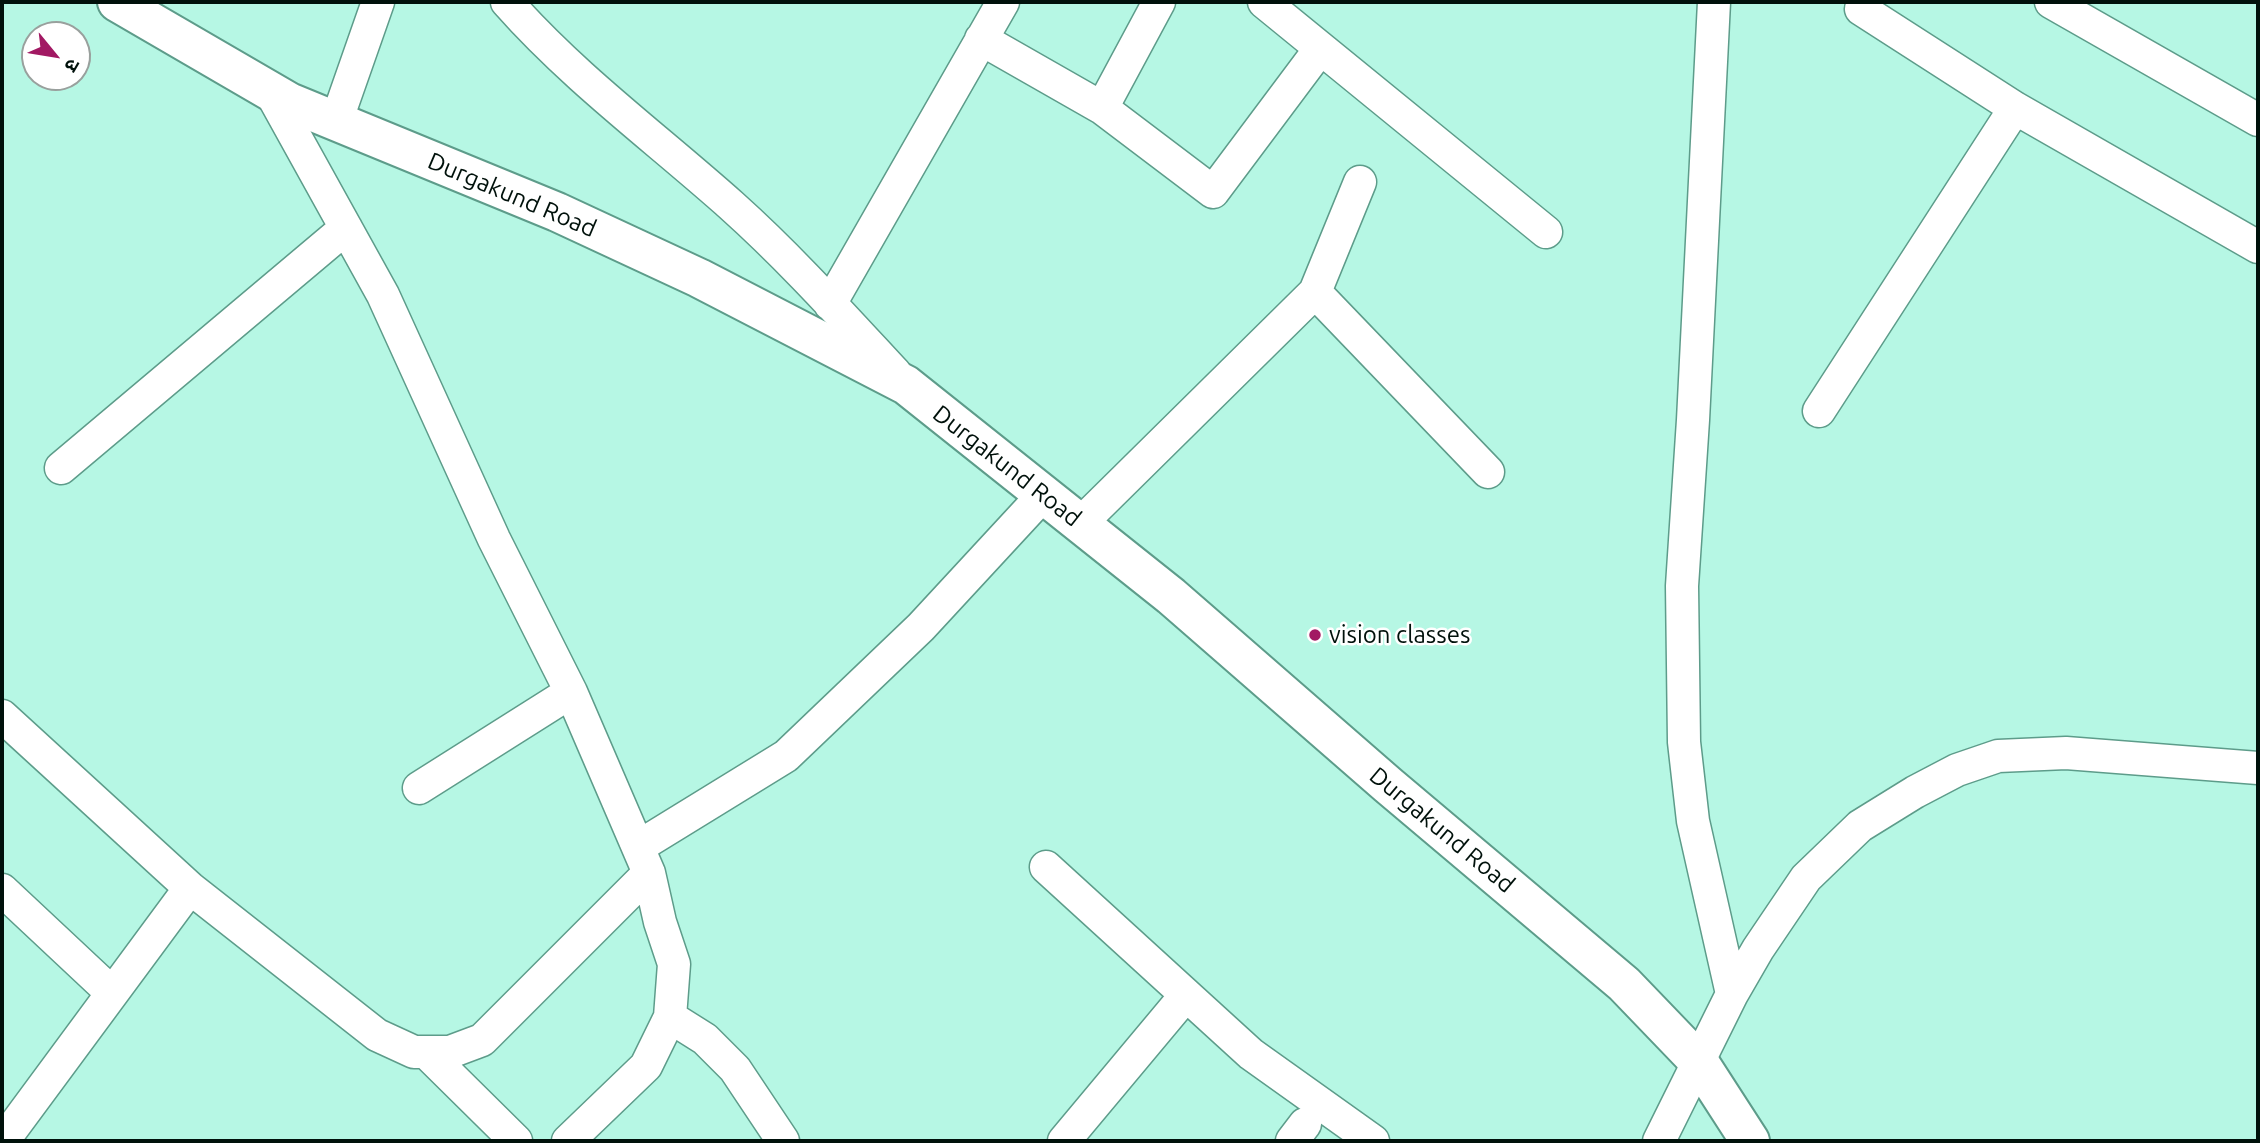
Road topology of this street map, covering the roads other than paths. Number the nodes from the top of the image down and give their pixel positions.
1 (117, 2) edge
2 (377, 2) edge
3 (507, 2) edge
4 (1003, 2) edge
5 (1159, 2) edge
6 (1264, 2) edge
7 (1714, 2) edge
8 (1865, 2) edge
9 (2050, 2) edge
10 (981, 39) junction
11 (1320, 48) junction
12 (270, 91) junction
13 (1102, 108) junction
14 (2015, 108) junction
15 (2258, 120) edge
16 (336, 122) junction
17 (1360, 182) dead end
18 (346, 228) junction
19 (1546, 232) dead end
20 (2258, 247) edge
21 (1315, 292) junction
22 (830, 304) junction
23 (906, 385) junction
24 (1819, 411) dead end
25 (61, 468) dead end
26 (1488, 472) dead end
27 (1044, 494) junction
28 (1080, 524) junction
29 (570, 692) junction
30 (2, 716) edge
31 (2258, 768) edge
32 (419, 788) dead end
33 (644, 860) junction
34 (1046, 867) dead end
35 (190, 888) junction
36 (2, 890) edge
37 (112, 993) junction
38 (1731, 994) junction
39 (1186, 995) junction
40 (670, 1017) junction
41 (426, 1052) junction
42 (1699, 1062) junction
43 (6, 1137) edge
44 (516, 1141) edge
45 (568, 1141) edge
46 (783, 1141) edge
47 (1064, 1141) edge
48 (1373, 1141) edge
49 (1659, 1141) edge
50 (1750, 1141) edge

1 - 12 main road, Durgakund Road
2 - 16 street
3 - 22 street
4 - 10 street
5 - 13 street
6 - 11 street
7 - 38 street
8 - 14 street
9 - 15 street
10 - 13 street
10 - 22 street
11 - 13 street
11 - 19 street
12 - 16 main road, Durgakund Road
12 - 18 street
14 - 20 street
14 - 24 street
16 - 23 main road, Durgakund Road
17 - 21 street
18 - 25 street
18 - 29 street
21 - 26 street
21 - 28 street
22 - 23 street
23 - 27 main road, Durgakund Road
27 - 28 main road, Durgakund Road
27 - 33 street
28 - 42 main road, Durgakund Road
29 - 32 street
29 - 33 street
30 - 35 street
31 - 38 street
33 - 40 street
33 - 41 street
34 - 39 street
35 - 37 street
35 - 41 street
36 - 37 street
37 - 43 street
38 - 42 street
39 - 47 street
39 - 48 street
40 - 45 street
40 - 46 street
41 - 44 street
42 - 49 street
42 - 50 main road, Durgakund Road

